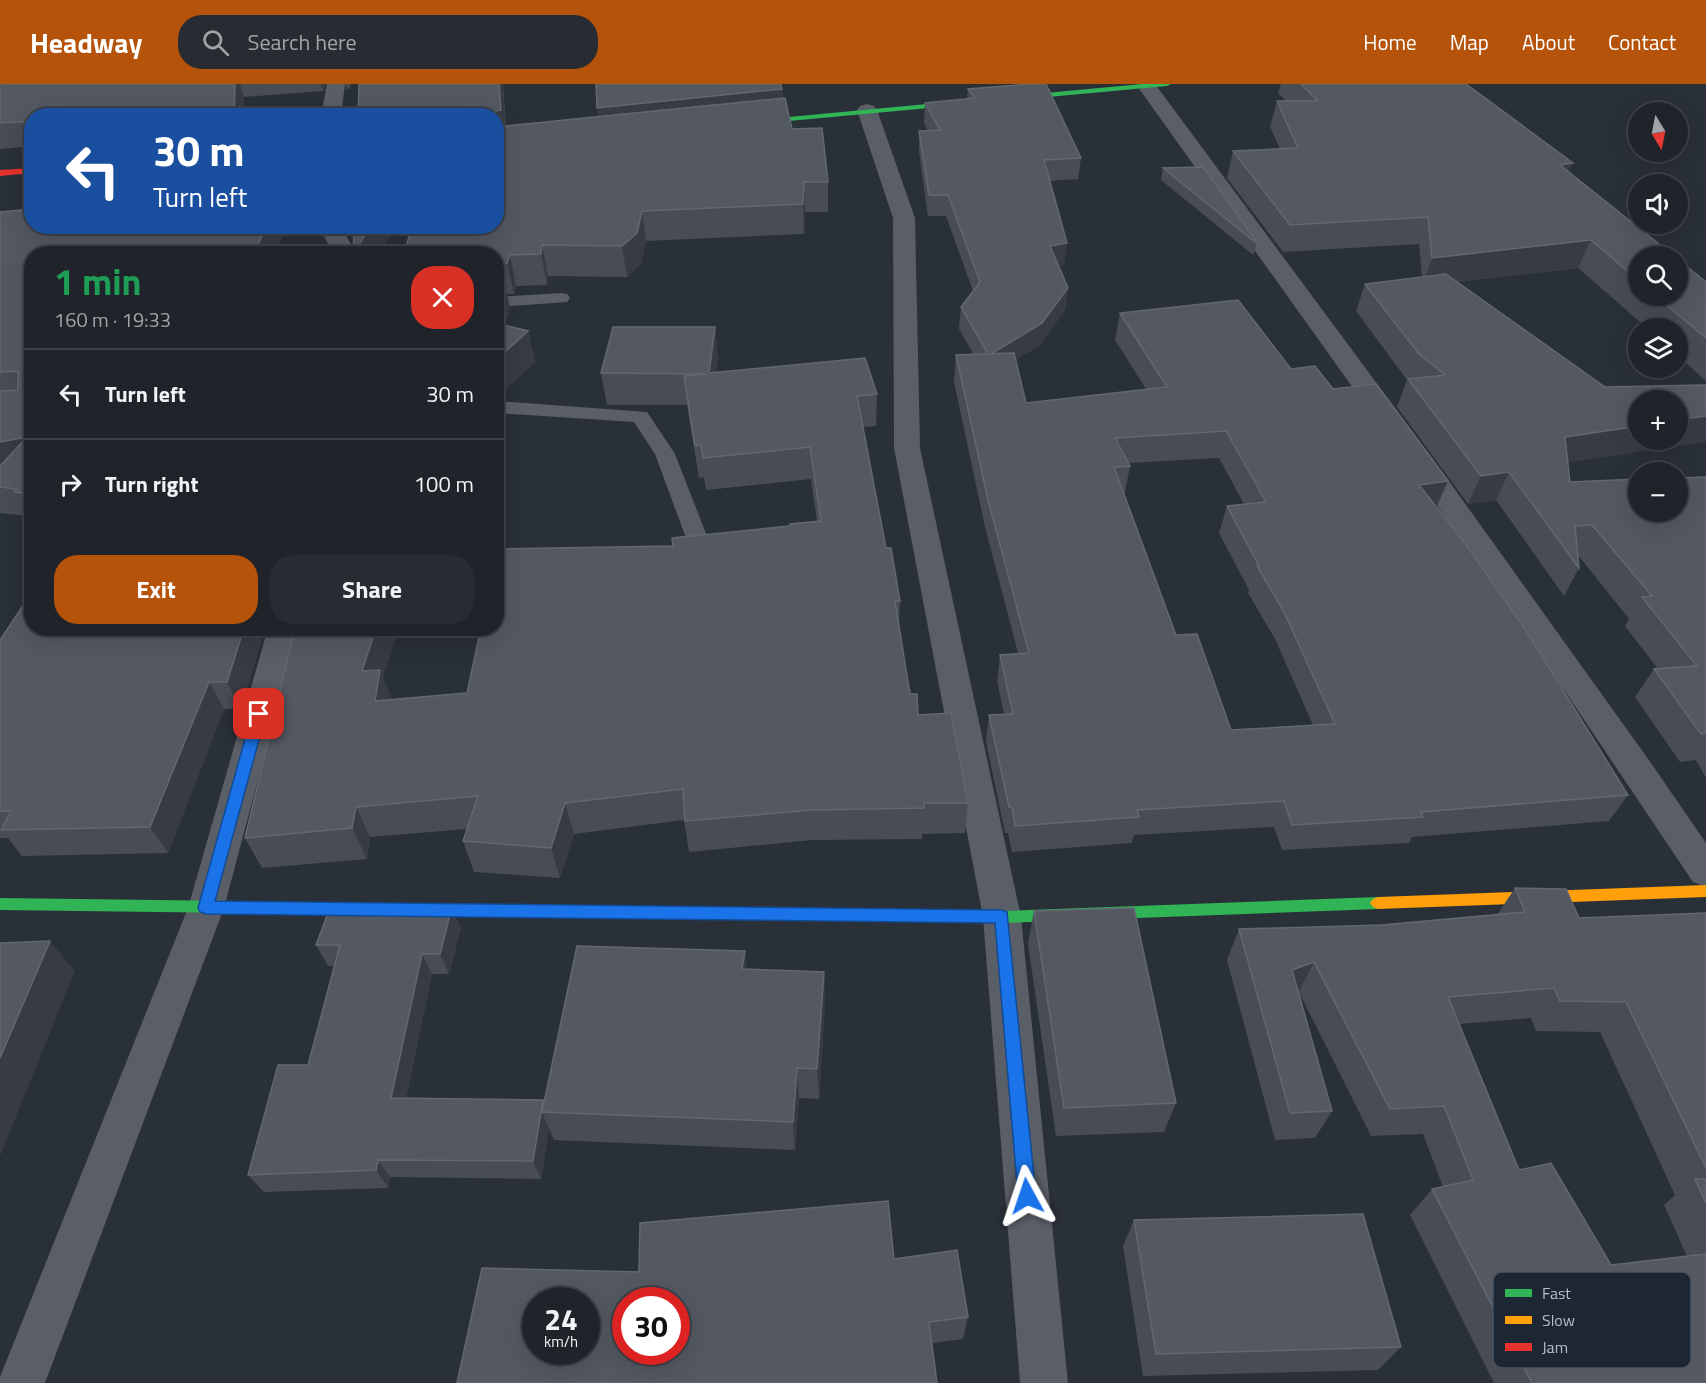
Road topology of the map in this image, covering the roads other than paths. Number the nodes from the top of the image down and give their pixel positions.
1 (336, 84) edge
2 (1157, 85) edge
3 (332, 108) edge
4 (867, 110) junction
5 (735, 124) edge
6 (24, 171) edge
7 (0, 173) edge
8 (561, 298) dead end
9 (504, 302) edge
10 (504, 407) edge
11 (701, 549) edge
12 (281, 636) edge
13 (1706, 872) edge
14 (1706, 891) edge
15 (0, 904) edge
16 (206, 908) junction
17 (1002, 916) junction
18 (21, 1383) edge
19 (1044, 1383) edge

1 - 3 street
2 - 4 street
2 - 13 street
4 - 5 street
4 - 17 street
6 - 7 street
8 - 9 lane
10 - 11 lane
12 - 16 street
14 - 17 street
15 - 16 street
16 - 17 street
16 - 18 street
17 - 19 street

